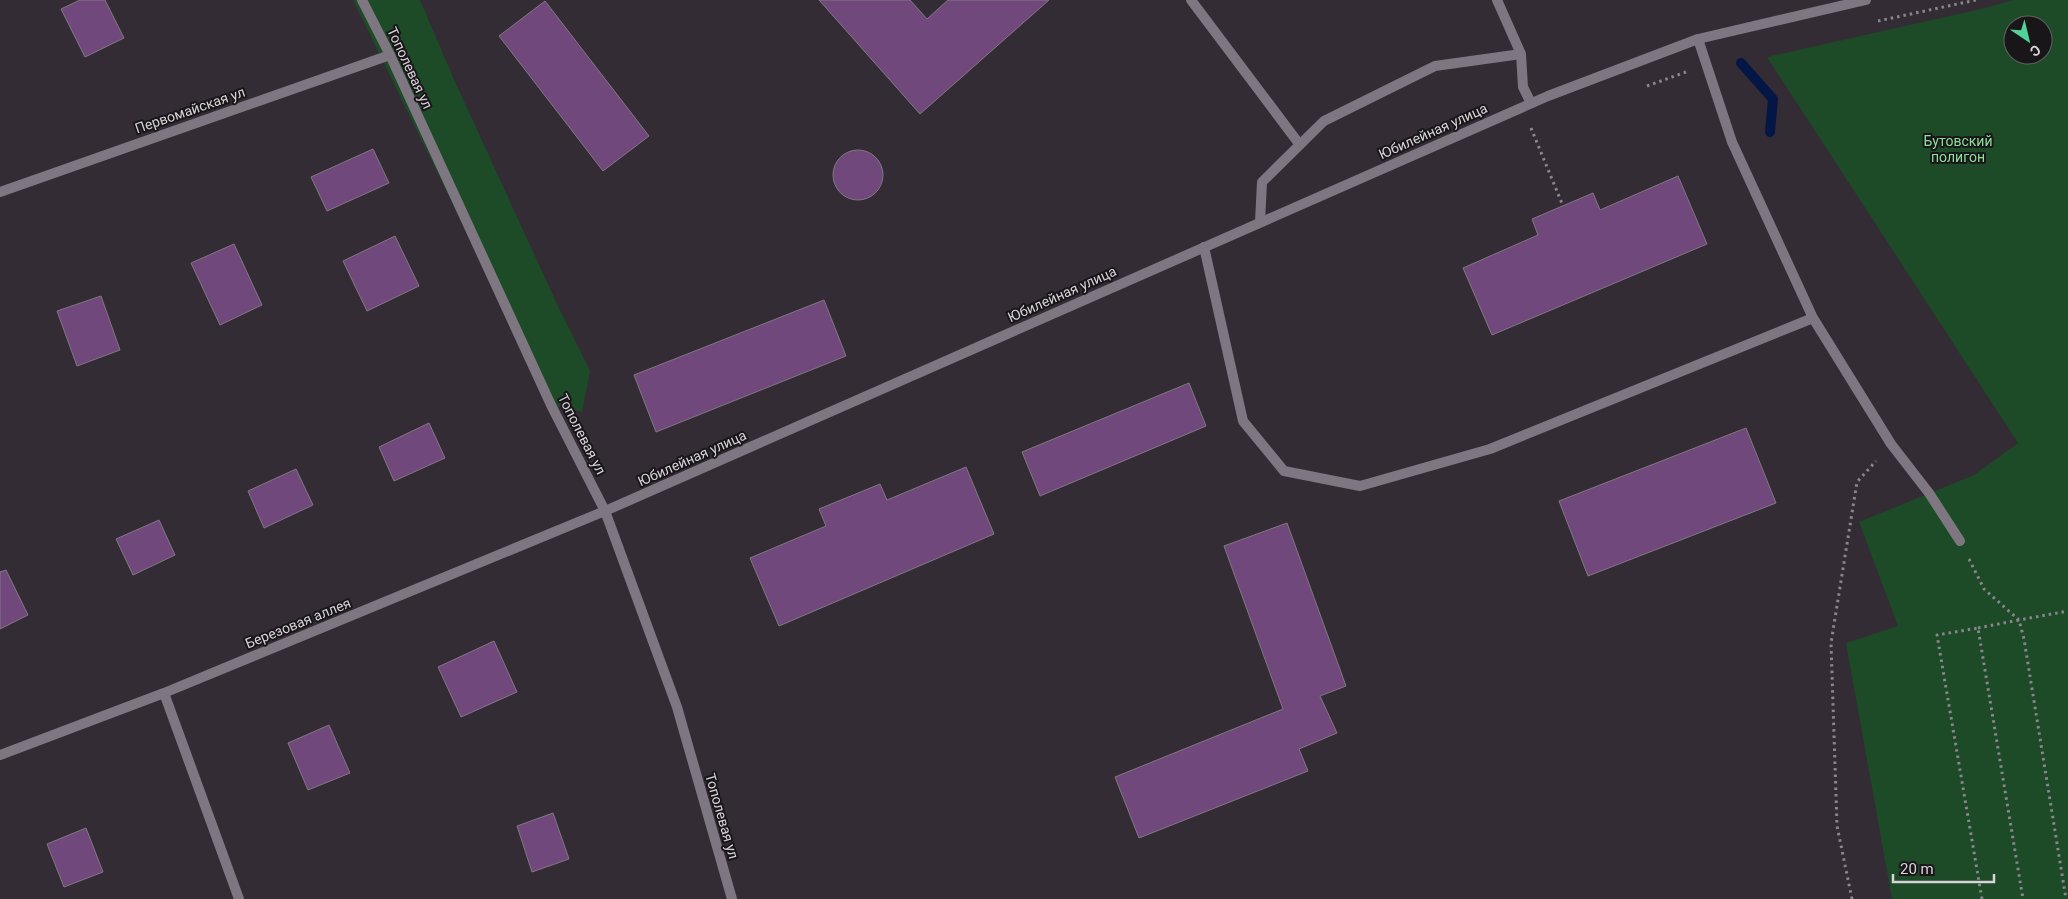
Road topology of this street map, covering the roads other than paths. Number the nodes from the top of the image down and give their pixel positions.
1 (362, 0) edge
2 (1191, 0) edge
3 (1497, 0) edge
4 (1866, 0) edge
5 (1698, 39) junction
6 (1521, 54) junction
7 (390, 55) junction
8 (1531, 103) junction
9 (1300, 145) junction
10 (0, 192) edge
11 (1260, 222) junction
12 (1204, 247) junction
13 (1814, 318) junction
14 (605, 511) junction
15 (1960, 541) road end
16 (164, 693) junction
17 (0, 755) edge
18 (239, 899) edge
19 (732, 899) edge

1 - 7 street, Тополевая ул
2 - 9 street
3 - 6 street
4 - 5 street
5 - 8 street, Юбилейная улица
5 - 13 street
6 - 8 street
6 - 9 street
7 - 10 street, Первомайская ул
7 - 14 street, Тополевая ул
8 - 11 street, Юбилейная улица
9 - 11 street
11 - 12 street, Юбилейная улица
12 - 13 street
12 - 14 street, Юбилейная улица
13 - 15 street
14 - 16 street, Березовая аллея
14 - 19 street, Тополевая ул
16 - 17 street, Березовая аллея
16 - 18 street

